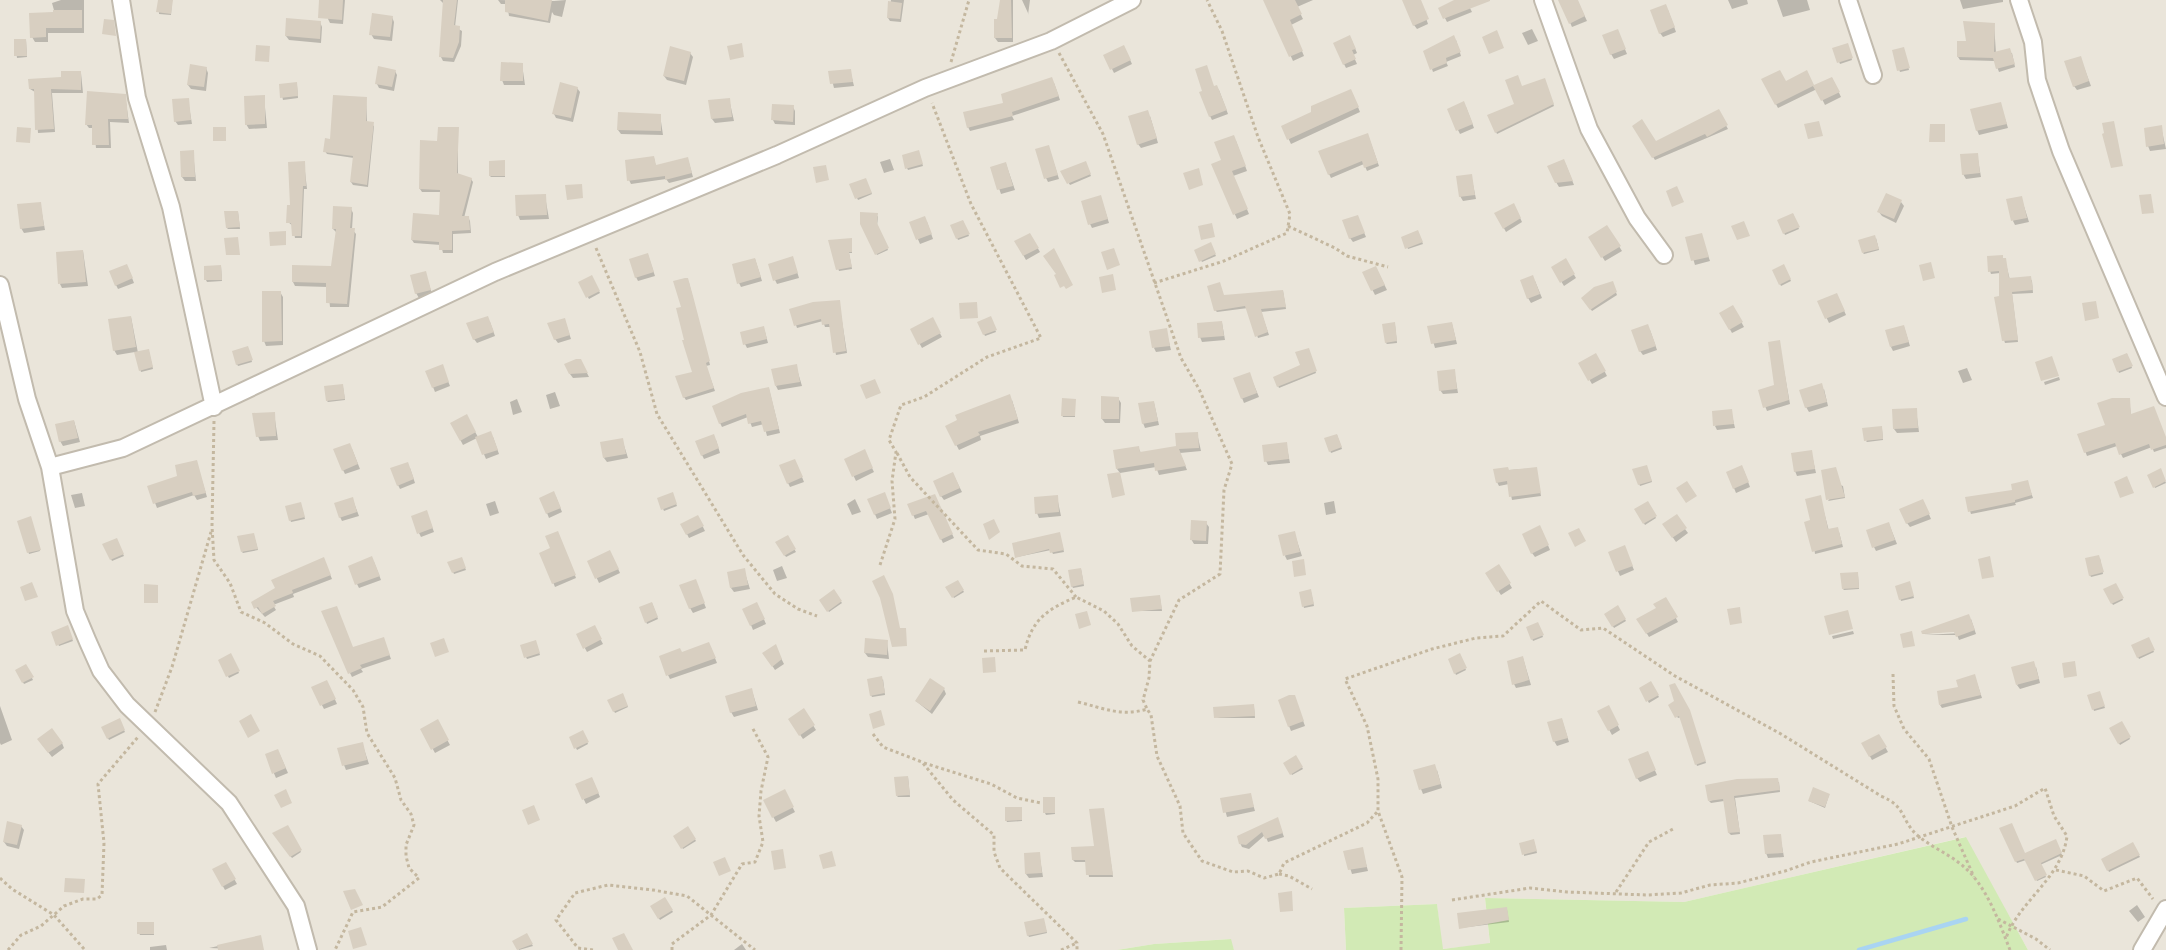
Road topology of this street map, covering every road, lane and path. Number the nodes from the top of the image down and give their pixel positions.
1 (121, 0) edge
2 (969, 0) edge
3 (1132, 0) edge
4 (1207, 0) edge
5 (1544, 0) edge
6 (1848, 0) edge
7 (2019, 0) edge
8 (1052, 41) junction
9 (1873, 75) dead end
10 (933, 85) junction
11 (1288, 226) junction
12 (589, 232) junction
13 (1664, 255) dead end
14 (1388, 267) dead end
15 (1154, 283) junction
16 (0, 285) edge
17 (2166, 396) edge
18 (214, 407) junction
19 (896, 452) junction
20 (50, 467) junction
21 (880, 565) dead end
22 (1076, 597) junction
23 (817, 616) dead end
24 (984, 651) dead end
25 (1149, 661) junction
26 (1893, 674) dead end
27 (1078, 702) dead end
28 (1147, 709) junction
29 (752, 727) dead end
30 (873, 734) dead end
31 (922, 762) junction
32 (1041, 803) dead end
33 (1378, 811) junction
34 (1952, 826) junction
35 (1673, 828) dead end
36 (1917, 835) junction
37 (2055, 870) junction
38 (1279, 874) junction
39 (0, 878) edge
40 (1976, 881) junction
41 (1312, 889) dead end
42 (1616, 892) junction
43 (98, 899) dead end
44 (1452, 900) dead end
45 (54, 915) junction
46 (711, 915) junction
47 (2163, 916) edge
48 (1997, 918) junction
49 (2011, 926) junction
50 (2006, 939) junction
51 (1077, 943) junction
52 (8, 950) edge
53 (85, 950) edge
54 (308, 950) edge
55 (335, 950) edge
56 (593, 950) edge
57 (672, 950) edge
58 (755, 950) edge
59 (1061, 950) edge
60 (1077, 950) edge
61 (1401, 950) edge
62 (2010, 950) edge
63 (2050, 950) edge
64 (2142, 950) edge

1 - 18 street
2 - 10 path
3 - 8 street
4 - 11 path
5 - 13 street
6 - 9 street
7 - 17 street
8 - 10 street
8 - 15 path
10 - 12 street
10 - 19 path
11 - 14 path
11 - 15 path
12 - 18 street
12 - 23 path
15 - 25 path
16 - 20 street
18 - 20 street
18 - 55 path
19 - 21 path
19 - 22 path
20 - 54 street
22 - 24 path
22 - 25 path
25 - 28 path
26 - 34 path
27 - 28 path
28 - 38 path
29 - 46 path
30 - 31 path
31 - 32 path
31 - 51 path
33 - 36 path
33 - 38 path
33 - 61 path
34 - 36 path
34 - 37 path
34 - 40 path
35 - 42 path
36 - 40 path
36 - 42 path
37 - 47 path
37 - 49 path
38 - 41 path
39 - 45 path
40 - 48 path
42 - 44 path
43 - 45 path
45 - 52 path
45 - 53 path
46 - 56 path
46 - 57 path
46 - 58 path
47 - 64 street
48 - 49 path
48 - 50 path
49 - 50 path
49 - 63 path
50 - 62 path
51 - 59 path
51 - 60 path

